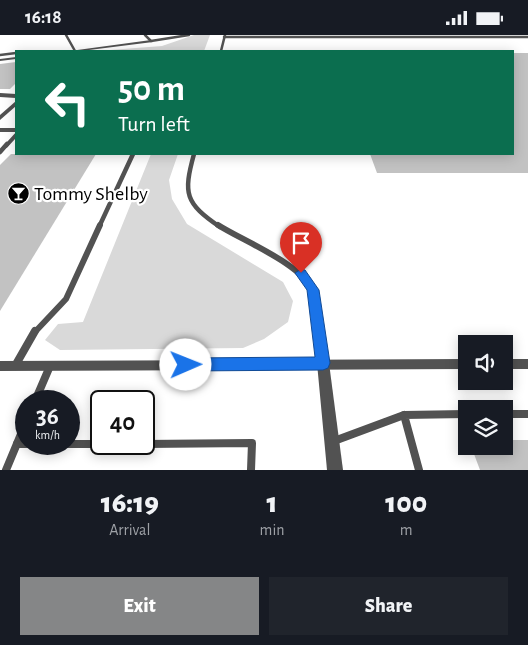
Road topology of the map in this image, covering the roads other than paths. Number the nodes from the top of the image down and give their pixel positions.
1 (66, 35) edge
2 (145, 35) edge
3 (189, 35) edge
4 (225, 36) edge
5 (528, 37) edge
6 (151, 41) junction
7 (74, 50) edge
8 (82, 50) edge
9 (221, 50) edge
10 (15, 53) edge
11 (0, 55) edge
12 (15, 58) edge
13 (0, 60) edge
14 (0, 95) edge
15 (15, 96) edge
16 (15, 104) edge
17 (0, 118) edge
18 (0, 130) edge
19 (15, 130) edge
20 (15, 136) edge
21 (0, 152) edge
22 (133, 155) edge
23 (194, 155) edge
24 (323, 363) junction
25 (458, 364) edge
26 (513, 364) edge
27 (528, 364) edge
28 (0, 366) edge
29 (14, 366) junction
30 (50, 366) junction
31 (40, 390) edge
32 (458, 414) edge
33 (513, 414) edge
34 (528, 414) edge
35 (404, 415) junction
36 (332, 442) junction
37 (155, 444) edge
38 (15, 449) edge
39 (6, 470) edge
40 (252, 470) edge
41 (335, 470) edge
42 (419, 470) edge

1 - 7 lane
2 - 6 lane
3 - 6 lane
4 - 5 lane
4 - 9 lane
6 - 8 street
10 - 11 lane
12 - 13 street
14 - 15 lane
16 - 17 street
18 - 19 lane
20 - 21 lane
22 - 29 lane
23 - 24 lane
24 - 25 street
24 - 30 street
24 - 36 street
26 - 27 street
28 - 29 street
29 - 30 street
30 - 31 lane
32 - 35 lane
33 - 34 lane
35 - 36 lane
35 - 42 lane
36 - 41 street
37 - 40 lane
38 - 39 lane

